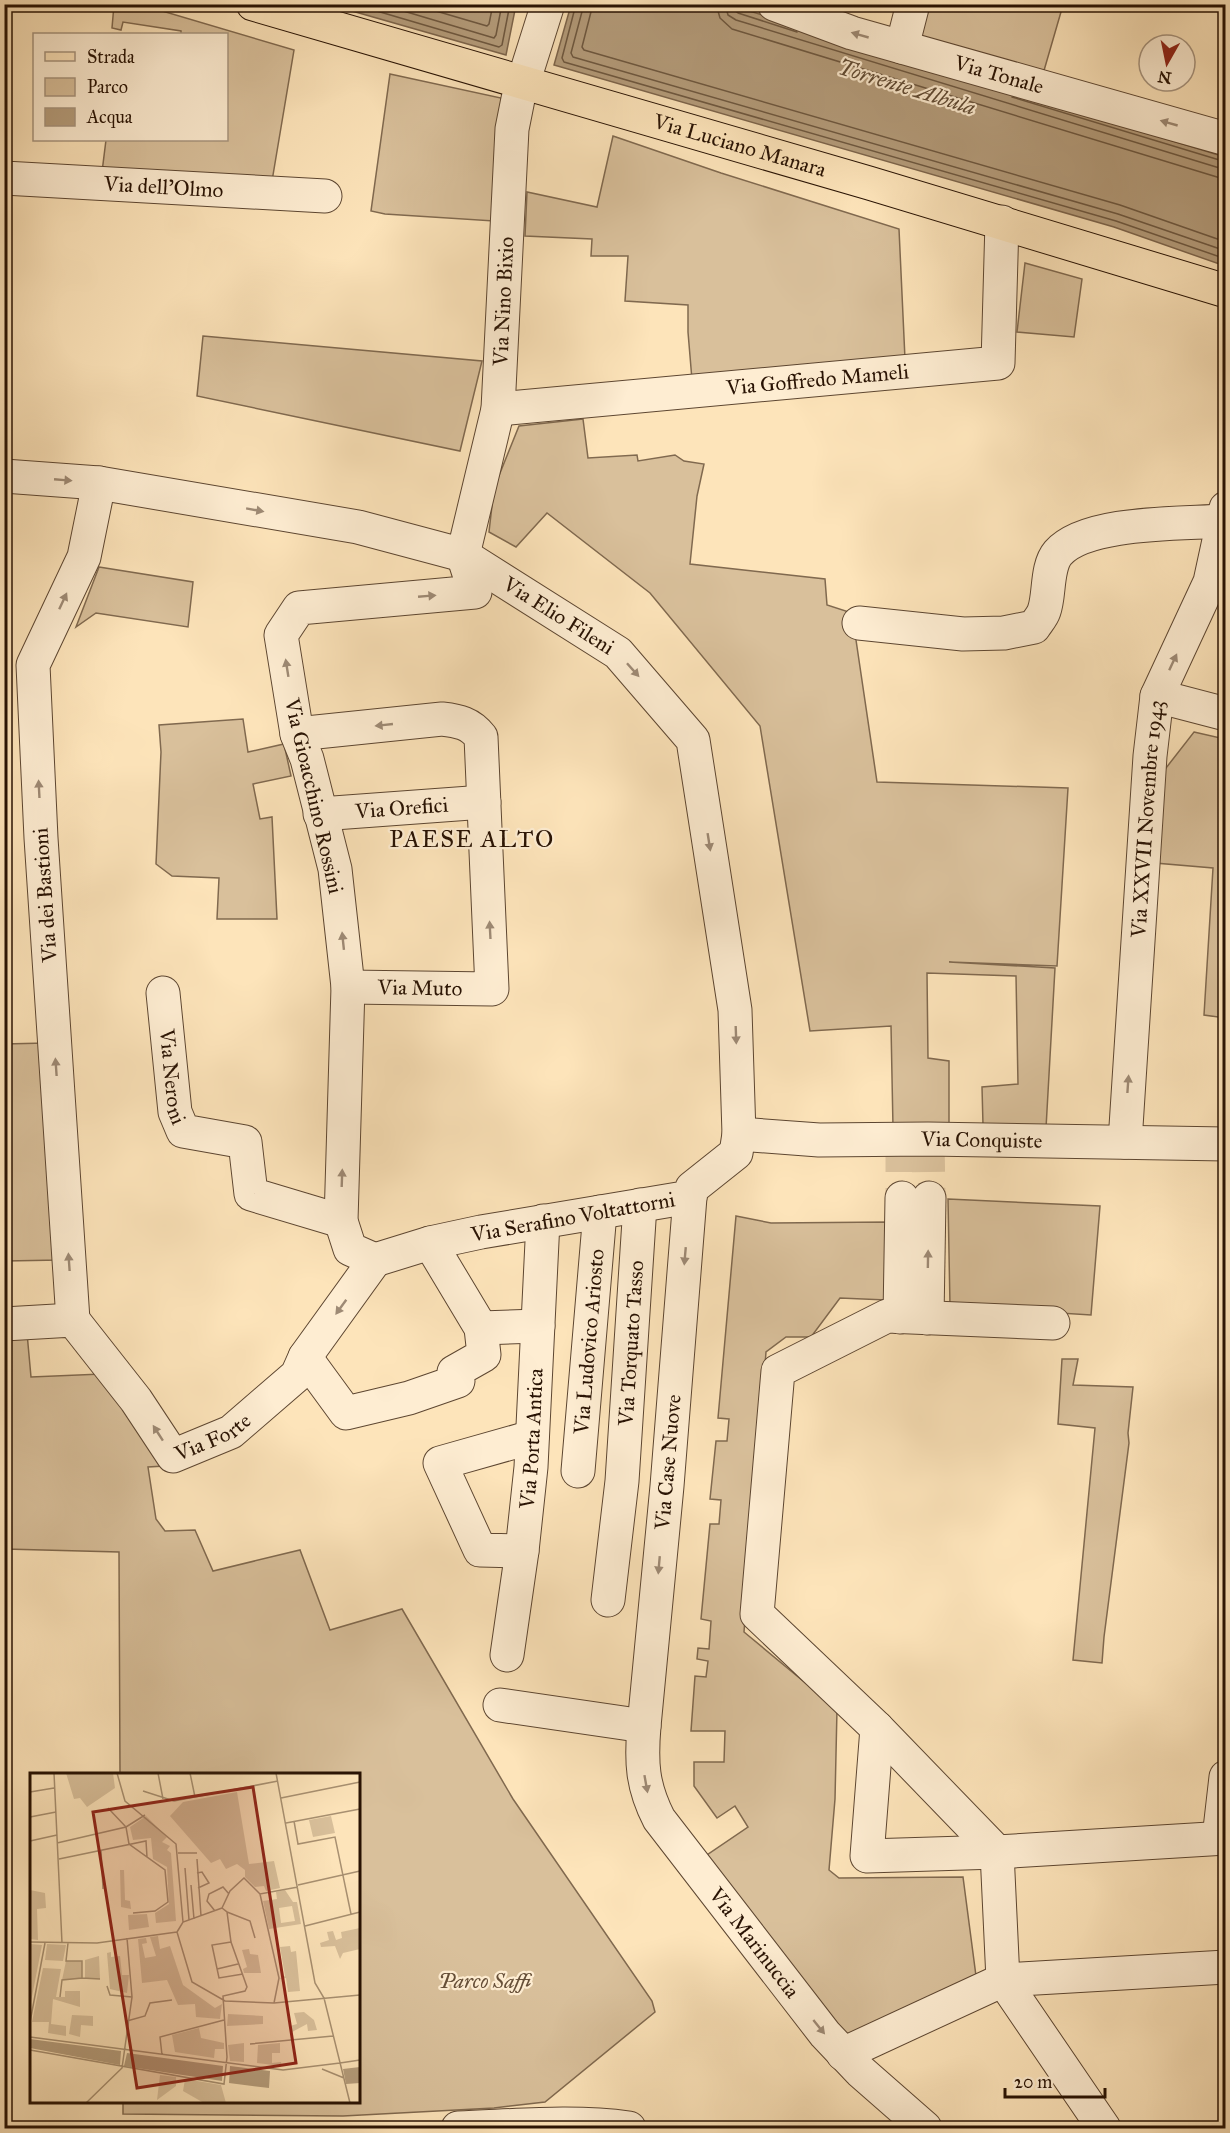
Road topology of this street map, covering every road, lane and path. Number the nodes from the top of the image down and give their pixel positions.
1 (253, 4) edge
2 (548, 4) edge
3 (774, 4) edge
4 (913, 4) edge
5 (902, 47) junction
6 (522, 83) junction
7 (1226, 139) edge
8 (4, 178) edge
9 (326, 196) dead end
10 (1002, 222) junction
11 (1226, 291) edge
12 (498, 409) junction
13 (4, 476) edge
14 (99, 483) junction
15 (1224, 515) edge
16 (463, 555) junction
17 (859, 623) dead end
18 (1157, 696) junction
19 (1226, 714) edge
20 (297, 734) junction
21 (484, 802) junction
22 (320, 814) junction
23 (348, 987) junction
24 (163, 993) dead end
25 (739, 1134) junction
26 (1125, 1142) junction
27 (1226, 1144) edge
28 (690, 1197) junction
29 (916, 1198) tunnel mouth
30 (640, 1205) junction
31 (600, 1212) junction
32 (341, 1221) junction
33 (543, 1221) junction
34 (430, 1244) junction
35 (375, 1260) junction
36 (914, 1317) junction
37 (73, 1320) junction
38 (1053, 1323) dead end
39 (4, 1324) edge
40 (538, 1326) junction
41 (481, 1328) junction
42 (305, 1357) junction
43 (531, 1452) junction
44 (578, 1471) junction
45 (622, 1481) junction
46 (667, 1486) junction
47 (522, 1551) junction
48 (608, 1600) dead end
49 (507, 1656) dead end
50 (500, 1705) dead end
51 (644, 1726) junction
52 (877, 1728) junction
53 (1226, 1777) edge
54 (1222, 1838) edge
55 (997, 1852) junction
56 (1226, 1967) edge
57 (1004, 1980) junction
58 (843, 2054) junction
59 (458, 2128) edge
60 (629, 2128) edge
61 (925, 2128) edge
62 (1104, 2128) edge

1 - 6 main road, Via Luciano Manara
2 - 6 street, Via Nino Bixio
5 -> 3 street, Via Tonale
4 - 5 street
7 -> 5 street, Via Tonale
6 - 10 main road, Via Luciano Manara
6 - 12 street, Via Nino Bixio
8 - 9 street, Via dell'Olmo
10 - 11 main road, Via Luciano Manara
10 - 12 street, Via Goffredo Mameli
12 - 16 street, Via Nino Bixio
13 -> 14 street, Via Elio Fileni
14 -> 16 street, Via Elio Fileni
37 -> 14 street, Via dei Bastioni
15 - 17 street
18 -> 15 street, Via XXVII Novembre 1943
20 -> 16 street, Via Gioacchino Rossini
16 -> 25 street, Via Elio Fileni
18 - 19 street
26 -> 18 street, Via XXVII Novembre 1943
21 -> 20 street
20 - 22 street, Via Gioacchino Rossini
21 - 22 street, Via Orefici
23 -> 21 street, Via Muto
23 -> 22 street, Via Gioacchino Rossini
32 -> 23 street, Via Gioacchino Rossini
24 - 32 street, Via Neroni
25 - 26 street, Via Conquiste
25 - 28 street, Via Serafino Voltattorni
26 - 27 street, Via Conquiste
28 - 30 street, Via Serafino Voltattorni
28 -> 46 street, Via Case Nuove
29 - 36 street
30 - 31 street, Via Serafino Voltattorni
30 - 45 street, Via Torquato Tasso
31 - 33 street, Via Serafino Voltattorni
31 - 44 street, Via Ludovico Ariosto
32 - 35 street, Via Gioacchino Rossini
33 - 34 street, Via Serafino Voltattorni
33 - 40 street, Via Porta Antica
34 - 35 street, Via Serafino Voltattorni
34 - 41 street
35 -> 42 street, Via Forte
36 - 38 street
36 - 52 street
37 - 39 street
42 -> 37 street, Via Forte
40 - 41 street
40 - 43 street, Via Porta Antica
41 - 42 street
43 - 44 street
43 - 47 street, Via Porta Antica
43 - 47 street
44 - 45 street
45 - 46 street
45 - 48 street, Via Torquato Tasso
46 -> 51 street, Via Case Nuove
47 - 49 street, Via Porta Antica
50 - 51 street
51 -> 58 street, Via Marinuccia
52 - 55 street
52 - 55 street
53 - 54 street
54 - 55 street
55 - 57 street
56 - 57 street
57 - 58 street
57 - 62 street
58 - 61 street, Via Marinuccia
59 - 60 street

